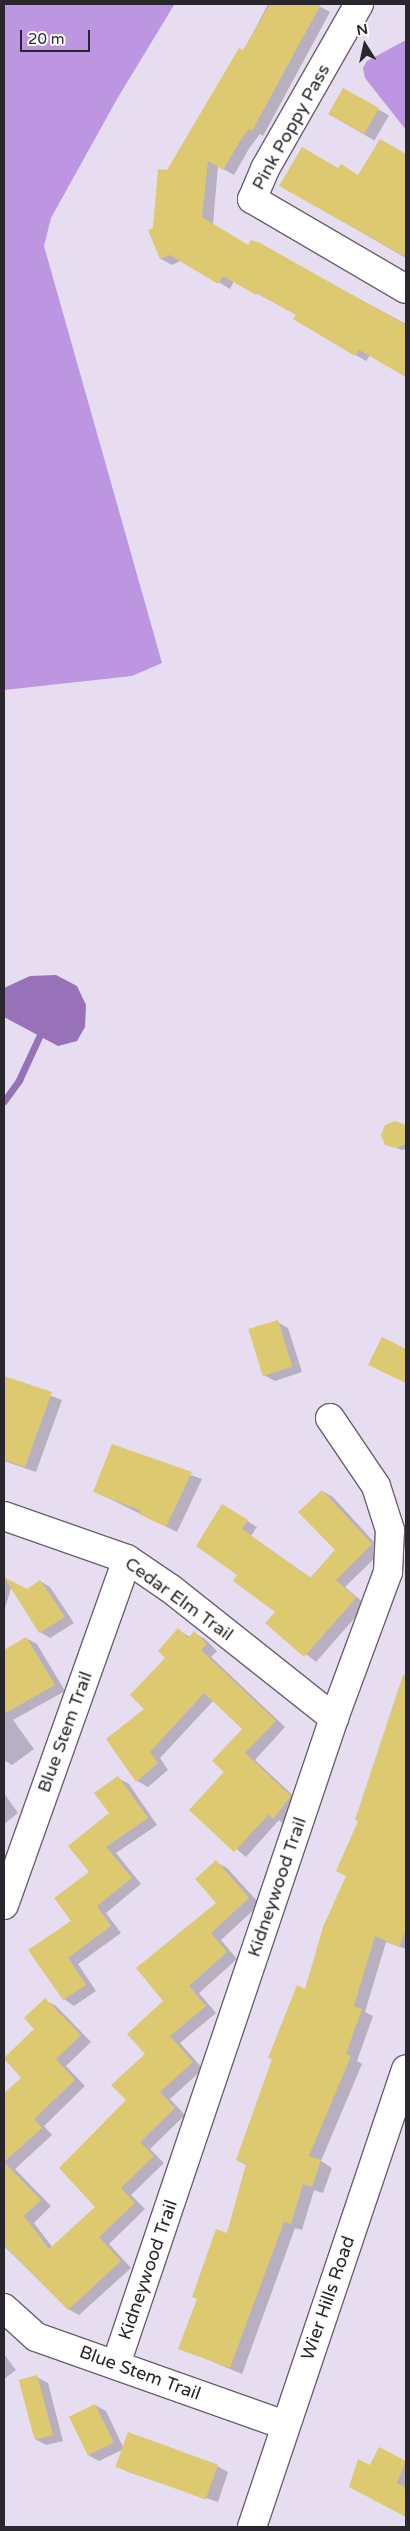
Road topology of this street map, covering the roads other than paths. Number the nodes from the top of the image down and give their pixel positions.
1 (360, 4) edge
2 (406, 289) edge
3 (330, 1418) dead end
4 (4, 1516) edge
5 (127, 1559) junction
6 (334, 1718) junction
7 (4, 1905) edge
8 (406, 2068) edge
9 (4, 2308) edge
10 (116, 2364) junction
11 (284, 2425) junction
12 (252, 2527) edge

1 - 2 street, Pink Poppy Pass
3 - 6 street, Kidneywood Trail
4 - 5 street, Cedar Elm Trail
5 - 6 street, Cedar Elm Trail
5 - 7 street, Blue Stem Trail
6 - 10 street, Kidneywood Trail
8 - 11 street, Wier Hills Road
9 - 10 street, Blue Stem Trail
10 - 11 street, Blue Stem Trail
11 - 12 street, Wier Hills Road

